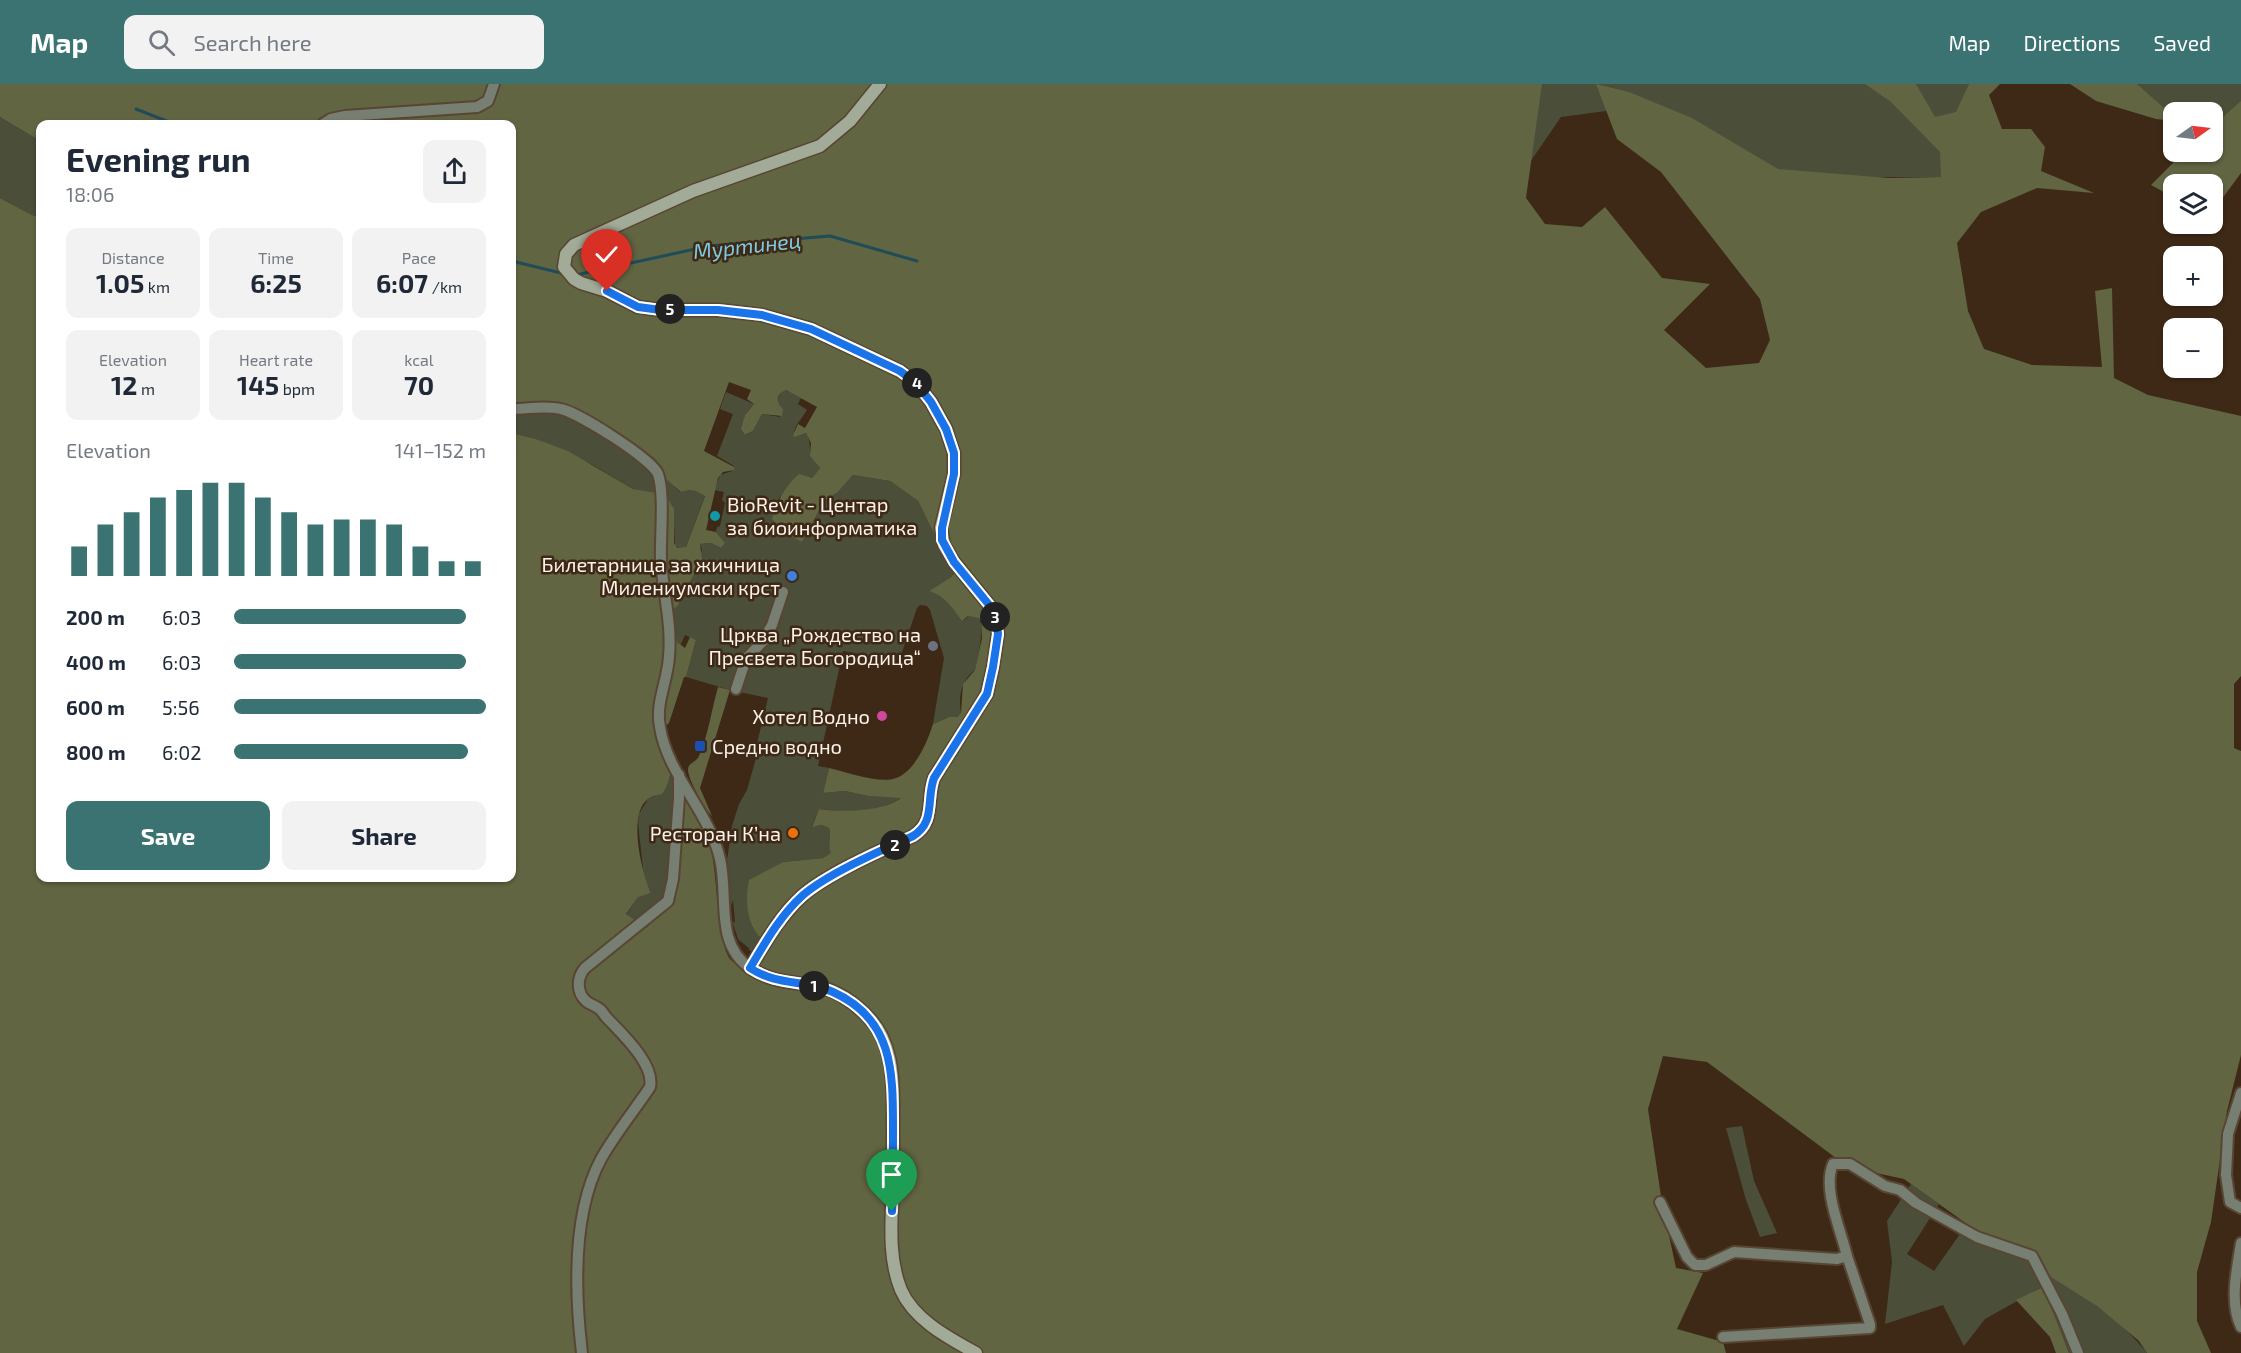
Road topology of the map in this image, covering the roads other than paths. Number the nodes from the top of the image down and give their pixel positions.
1 (494, 84) edge
2 (880, 84) edge
3 (329, 120) edge
4 (516, 409) edge
5 (783, 592) dead end
6 (736, 689) dead end
7 (679, 775) junction
8 (750, 968) junction
9 (2241, 1093) edge
10 (1660, 1202) dead end
11 (2241, 1208) edge
12 (2241, 1243) edge
13 (1847, 1256) junction
14 (2241, 1327) edge
15 (1724, 1337) dead end
16 (582, 1353) edge
17 (976, 1353) edge
18 (2078, 1353) edge

1 - 3 street
2 - 8 main road
4 - 7 street
5 - 6 street
7 - 8 street
7 - 16 street
8 - 17 main road
9 - 11 street
10 - 13 street
12 - 14 street
13 - 15 street
13 - 18 street

